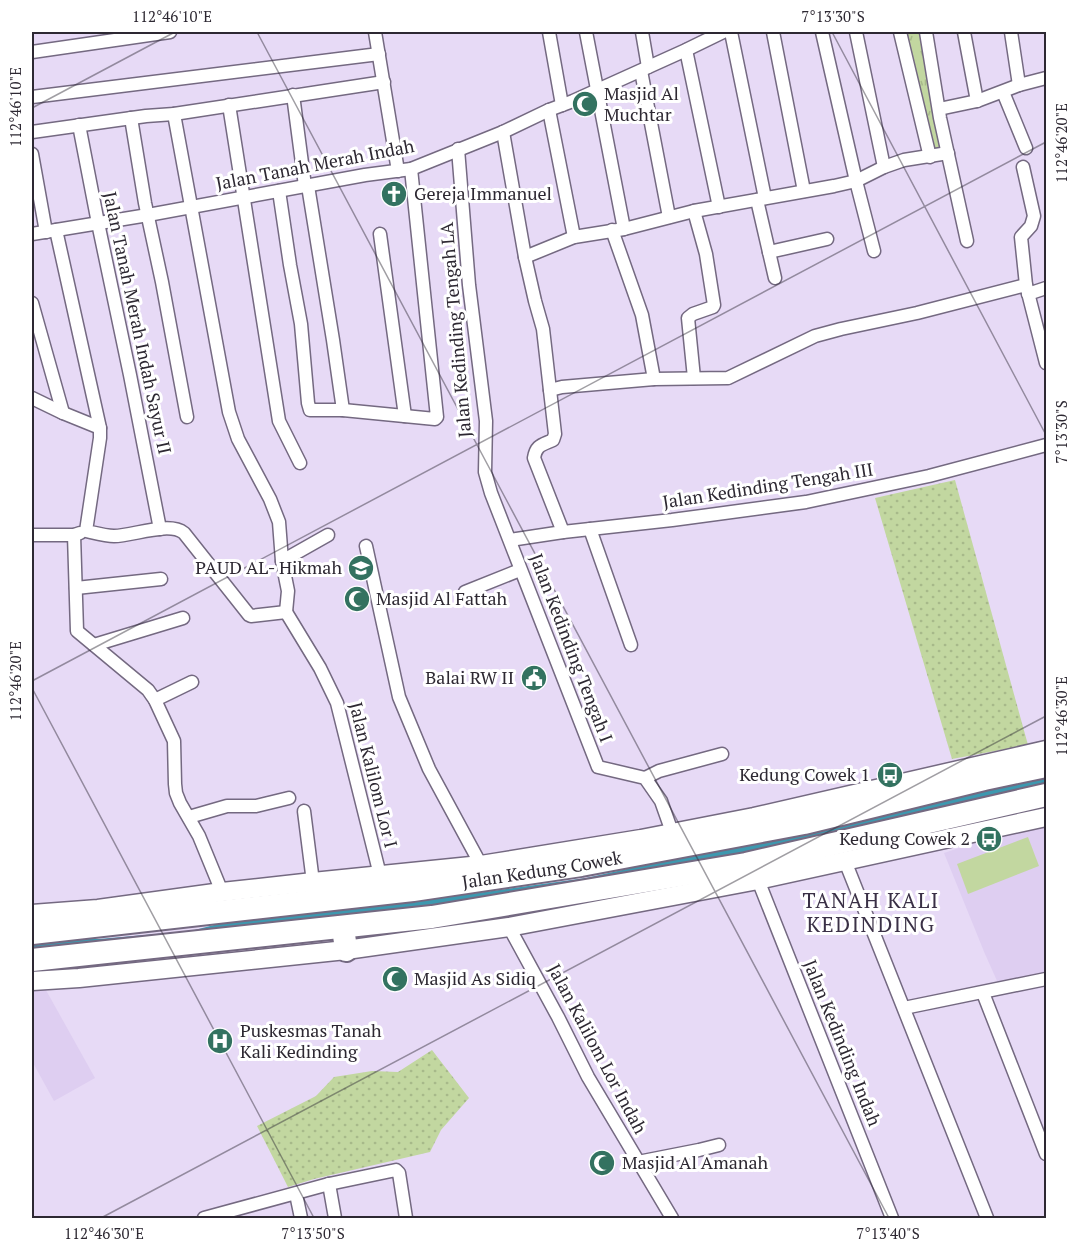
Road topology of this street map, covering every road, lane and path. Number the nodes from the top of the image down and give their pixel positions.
1 (170, 32) edge
2 (375, 32) edge
3 (549, 32) edge
4 (586, 32) edge
5 (642, 32) edge
6 (731, 32) edge
7 (773, 32) edge
8 (822, 32) edge
9 (856, 32) edge
10 (900, 32) edge
11 (926, 32) edge
12 (964, 32) edge
13 (1011, 32) edge
14 (717, 33) edge
15 (686, 50) junction
16 (32, 52) edge
17 (379, 54) junction
18 (644, 69) junction
19 (1047, 78) edge
20 (384, 82) junction
21 (1019, 85) junction
22 (597, 90) junction
23 (1004, 92) junction
24 (293, 95) junction
25 (32, 97) edge
26 (977, 101) junction
27 (229, 105) junction
28 (562, 105) junction
29 (939, 109) junction
30 (549, 110) junction
31 (174, 114) junction
32 (131, 118) junction
33 (79, 124) junction
34 (32, 132) edge
35 (502, 132) junction
36 (1026, 148) dead end
37 (458, 149) junction
38 (948, 153) junction
39 (32, 154) edge
40 (930, 157) junction
41 (884, 167) junction
42 (1023, 167) dead end
43 (404, 170) junction
44 (856, 181) junction
45 (306, 186) junction
46 (279, 191) junction
47 (804, 191) junction
48 (244, 197) junction
49 (761, 199) junction
50 (191, 207) junction
51 (719, 207) junction
52 (694, 211) junction
53 (148, 215) junction
54 (669, 217) junction
55 (98, 223) junction
56 (618, 229) junction
57 (51, 231) junction
58 (32, 234) edge
59 (380, 234) dead end
60 (574, 237) junction
61 (827, 239) dead end
62 (967, 241) dead end
63 (874, 250) dead end
64 (769, 252) junction
65 (525, 257) junction
66 (776, 278) dead end
67 (1047, 288) edge
68 (1027, 290) junction
69 (32, 303) edge
70 (1047, 363) edge
71 (694, 378) junction
72 (654, 379) junction
73 (550, 390) junction
74 (32, 398) edge
75 (343, 410) junction
76 (63, 413) junction
77 (405, 416) junction
78 (187, 417) dead end
79 (100, 428) junction
80 (1047, 445) edge
81 (300, 463) dead end
82 (160, 529) junction
83 (590, 529) junction
84 (563, 532) junction
85 (80, 533) junction
86 (32, 535) edge
87 (328, 535) dead end
88 (510, 540) junction
89 (366, 546) dead end
90 (282, 561) junction
91 (520, 570) junction
92 (161, 579) dead end
93 (76, 588) junction
94 (465, 592) dead end
95 (286, 612) junction
96 (183, 618) dead end
97 (94, 645) junction
98 (631, 645) dead end
99 (192, 682) dead end
100 (155, 700) junction
101 (1047, 750) edge
102 (722, 754) dead end
103 (1047, 766) edge
104 (645, 778) junction
105 (1047, 795) edge
106 (289, 798) dead end
107 (304, 811) dead end
108 (802, 815) junction
109 (189, 817) junction
110 (1047, 817) edge
111 (672, 832) junction
112 (934, 832) junction
113 (845, 861) junction
114 (481, 865) junction
115 (380, 875) junction
116 (758, 880) junction
117 (313, 882) junction
118 (32, 914) edge
119 (225, 920) junction
120 (343, 927) junction
121 (509, 927) junction
122 (198, 930) junction
123 (32, 933) edge
124 (346, 950) junction
125 (32, 960) edge
126 (1047, 979) edge
127 (32, 981) edge
128 (983, 993) junction
129 (904, 1008) junction
130 (719, 1145) dead end
131 (1047, 1154) edge
132 (638, 1162) junction
133 (329, 1185) junction
134 (296, 1194) junction
135 (204, 1218) edge
136 (301, 1218) edge
137 (335, 1218) edge
138 (406, 1218) edge
139 (672, 1218) edge
140 (892, 1218) edge
141 (987, 1218) edge

1 - 16 street
2 - 17 street
3 - 28 street
4 - 22 street
5 - 18 street
6 - 49 street
7 - 47 street
8 - 44 street
9 - 41 street
10 - 40 street
11 - 29 street
12 - 26 street
13 - 21 street
14 - 15 street, Jalan Tanah Merah Indah
15 - 18 street, Jalan Tanah Merah Indah
15 - 51 street
17 - 20 street
17 - 25 street
18 - 22 street, Jalan Tanah Merah Indah
18 - 54 street
19 - 21 street
20 - 24 street
20 - 43 street
21 - 23 street
22 - 28 street, Jalan Tanah Merah Indah
22 - 56 street
23 - 26 street
23 - 36 street
24 - 27 street
24 - 45 street
26 - 29 street
27 - 31 street
27 - 48 street
28 - 30 street, Jalan Tanah Merah Indah
29 - 38 street
30 - 35 street, Jalan Tanah Merah Indah
30 - 60 street
31 - 32 street
31 - 50 street
32 - 33 street
32 - 53 street
33 - 34 street
33 - 55 street, Jalan Tanah Merah Indah Sayur II
35 - 37 street, Jalan Tanah Merah Indah
35 - 65 street
37 - 43 street, Jalan Tanah Merah Indah
37 - 88 street, Jalan Kedinding Tengah LA
38 - 40 street
38 - 62 street
39 - 57 street
40 - 41 street
41 - 44 street
42 - 68 street
43 - 45 street, Jalan Tanah Merah Indah
43 - 77 street
44 - 47 street
44 - 63 street
45 - 46 street, Jalan Tanah Merah Indah
45 - 75 street
46 - 48 street, Jalan Tanah Merah Indah
46 - 75 street
47 - 49 street
48 - 50 street, Jalan Tanah Merah Indah
48 - 81 street
49 - 51 street
49 - 64 street
50 - 53 street, Jalan Tanah Merah Indah
50 - 90 street
51 - 52 street
52 - 54 street
52 - 71 street
53 - 55 street, Jalan Tanah Merah Indah
53 - 78 street
54 - 56 street
55 - 57 street, Jalan Tanah Merah Indah
55 - 82 street, Jalan Tanah Merah Indah Sayur II
56 - 60 street
56 - 72 street
57 - 58 street, Jalan Tanah Merah Indah
57 - 79 street
59 - 77 street
60 - 65 street
61 - 64 street
64 - 66 street
65 - 73 street
67 - 68 street
68 - 70 street
68 - 71 street
69 - 76 street
71 - 72 street
72 - 73 street
73 - 84 street
74 - 76 street
75 - 77 street
76 - 79 street
79 - 85 street
80 - 83 street, Jalan Kedinding Tengah III
82 - 85 street
82 - 95 street
83 - 84 street, Jalan Kedinding Tengah III
83 - 98 street
84 - 88 street, Jalan Kedinding Tengah III
85 - 86 street
85 - 93 street
87 - 90 street
88 - 91 street, Jalan Kedinding Tengah I
89 - 114 street
90 - 95 street
91 - 94 street
91 - 104 street, Jalan Kedinding Tengah I
92 - 93 street
93 - 97 street
95 - 115 street, Jalan Kalilom Lor I
96 - 97 street
97 - 100 street
99 - 100 street
100 - 109 street
101 - 108 main road, Jalan Kedung Cowek
102 - 104 street
103 - 108 highway, Jalan Kedung Cowek
104 - 111 street
105 - 112 highway, Jalan Kedung Cowek
106 - 109 street
107 - 117 street
108 - 111 main road, Jalan Kedung Cowek
108 - 119 highway, Jalan Kedung Cowek
109 - 119 street
110 - 112 main road, Jalan Kedung Cowek
111 - 114 main road, Jalan Kedung Cowek
112 - 113 main road, Jalan Kedung Cowek
112 - 120 highway, Jalan Kedung Cowek
113 - 116 main road, Jalan Kedung Cowek
113 - 129 street
114 - 115 main road, Jalan Kedung Cowek
115 - 117 main road, Jalan Kedung Cowek
116 - 121 main road, Jalan Kedung Cowek
116 - 140 street, Jalan Kedinding Indah
117 - 119 main road, Jalan Kedung Cowek
118 - 119 main road, Jalan Kedung Cowek
119 - 120 highway, Jalan Kedung Cowek
119 - 122 highway, Jalan Kedung Cowek
120 - 124 highway
121 - 124 main road, Jalan Kedung Cowek
121 - 132 street, Jalan Kalilom Lor Indah
122 - 123 highway, Jalan Kedung Cowek
122 - 125 highway, Jalan Kedung Cowek
124 - 127 main road, Jalan Kedung Cowek
126 - 128 street
128 - 129 street
128 - 131 street
129 - 141 street
130 - 132 street
132 - 139 street, Jalan Kalilom Lor Indah
133 - 134 street
133 - 137 street
133 - 138 street
134 - 135 street
134 - 136 street

